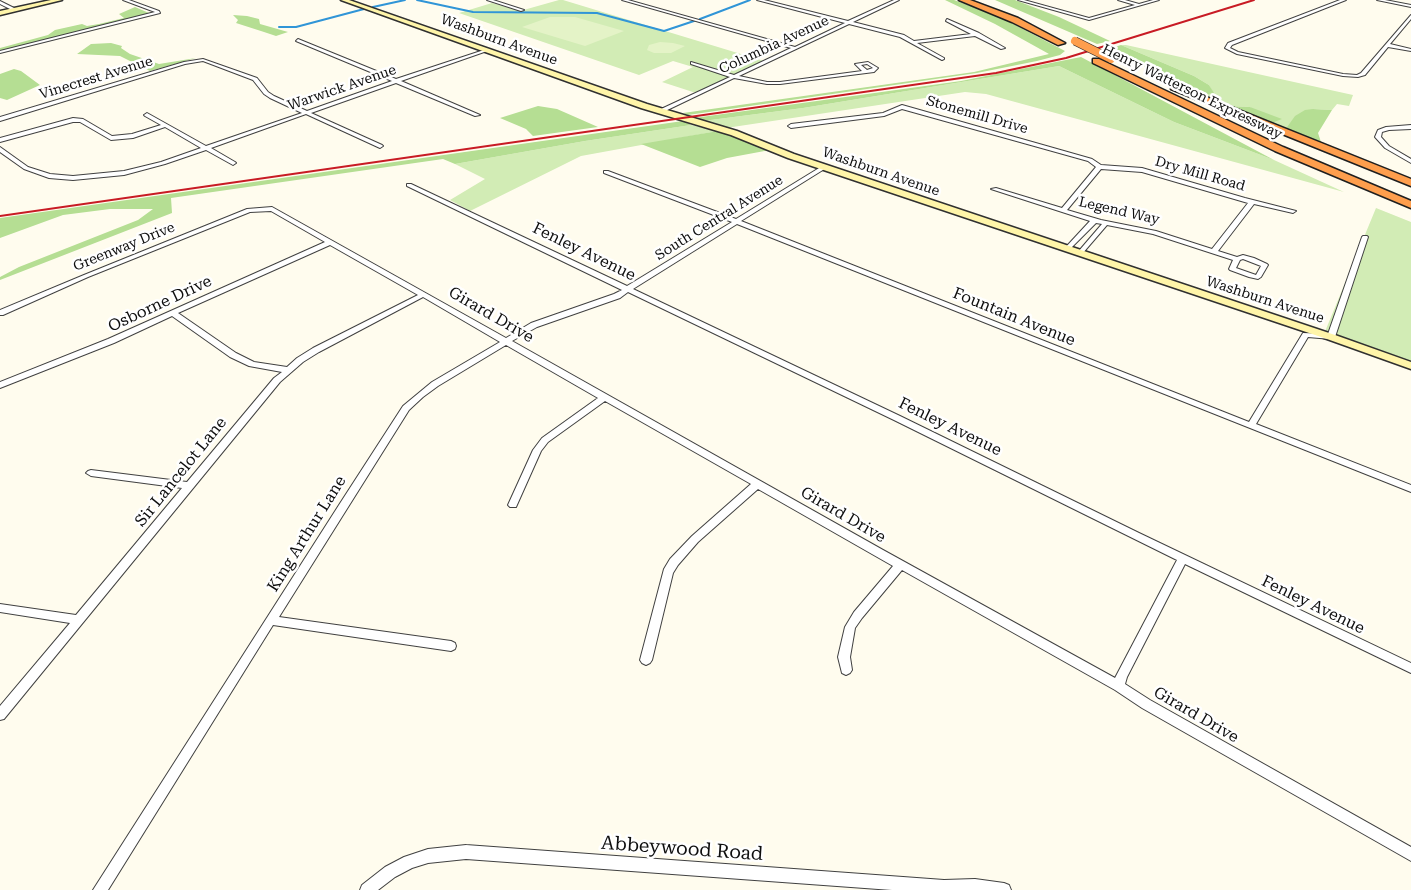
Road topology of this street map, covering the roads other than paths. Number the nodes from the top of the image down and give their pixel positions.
1 (60, 0) edge
2 (125, 0) edge
3 (344, 0) edge
4 (489, 0) edge
5 (626, 0) edge
6 (759, 0) edge
7 (896, 0) edge
8 (963, 0) edge
9 (982, 0) edge
10 (1020, 0) edge
11 (1120, 0) edge
12 (1157, 0) edge
13 (1344, 0) edge
14 (1379, 0) edge
15 (1389, 1) edge
16 (0, 2) edge
17 (1140, 5) junction
18 (1411, 6) edge
19 (15, 10) junction
20 (522, 10) dead end
21 (0, 13) edge
22 (1411, 16) edge
23 (947, 20) dead end
24 (849, 23) junction
25 (977, 34) junction
26 (298, 40) dead end
27 (915, 42) junction
28 (1061, 43) joint
29 (1387, 45) junction
30 (796, 48) junction
31 (1002, 48) dead end
32 (485, 50) junction
33 (1411, 50) edge
34 (0, 52) edge
35 (942, 59) dead end
36 (693, 63) dead end
37 (866, 72) dead end
38 (1143, 74) junction
39 (734, 77) junction
40 (1129, 77) junction
41 (395, 81) junction
42 (661, 111) junction
43 (306, 113) junction
44 (477, 115) dead end
45 (147, 116) dead end
46 (0, 120) edge
47 (164, 126) junction
48 (791, 126) dead end
49 (1411, 127) edge
50 (0, 140) edge
51 (380, 146) dead end
52 (207, 148) junction
53 (0, 149) edge
54 (1411, 161) edge
55 (233, 162) dead end
56 (1099, 167) junction
57 (824, 168) junction
58 (606, 172) dead end
59 (1411, 183) edge
60 (409, 185) dead end
61 (994, 189) dead end
62 (1411, 193) edge
63 (1252, 202) junction
64 (1411, 205) edge
65 (259, 208) joint
66 (1064, 210) junction
67 (1293, 211) dead end
68 (1411, 215) edge
69 (1094, 220) junction
70 (738, 222) junction
71 (1106, 224) junction
72 (1365, 237) dead end
73 (330, 242) junction
74 (1067, 248) junction
75 (1214, 251) junction
76 (1080, 253) junction
77 (1237, 259) junction
78 (627, 290) junction
79 (424, 294) junction
80 (0, 313) edge
81 (173, 313) junction
82 (1331, 337) junction
83 (508, 341) junction
84 (1411, 366) edge
85 (287, 370) junction
86 (0, 384) edge
87 (605, 397) junction
88 (1251, 426) junction
89 (91, 473) dead end
90 (757, 484) junction
91 (189, 486) junction
92 (1411, 489) edge
93 (513, 506) dead end
94 (1183, 559) junction
95 (900, 564) junction
96 (0, 608) edge
97 (78, 620) junction
98 (272, 620) junction
99 (451, 646) dead end
100 (646, 660) dead end
101 (1411, 668) edge
102 (846, 670) dead end
103 (1118, 686) junction
104 (0, 715) edge
105 (1411, 854) edge
106 (100, 890) edge
107 (367, 890) edge
108 (1004, 890) edge

1 - 19 street
2 - 34 street
3 - 32 street, Washburn Avenue
4 - 20 street
5 - 30 street
6 - 24 street
7 - 24 street, Columbia Avenue
8 - 28 highway, Henry Watterson Expressway
9 - 38 highway, Henry Watterson Expressway, bridge
10 - 17 street
11 - 17 street
12 - 17 street
13 - 29 street
14 - 15 street
15 - 18 street
16 - 19 street
19 - 21 street
22 - 29 street
23 - 25 street
24 - 27 street
24 - 30 street, Columbia Avenue
25 - 27 street
25 - 31 street
26 - 41 street
27 - 35 street
28 - 40 highway, Henry Watterson Expressway
29 - 33 street
30 - 39 street, Columbia Avenue
32 - 41 street, Warwick Avenue
32 - 42 street, Washburn Avenue
36 - 39 street
37 - 39 street
38 - 59 highway
38 - 62 highway, Henry Watterson Expressway
39 - 42 street, Columbia Avenue
40 - 64 highway, Henry Watterson Expressway
40 - 68 highway
41 - 43 street, Warwick Avenue
41 - 44 street
42 - 57 street, Washburn Avenue
43 - 46 street, Vinecrest Avenue
43 - 51 street
43 - 52 street, Warwick Avenue
45 - 47 street
47 - 50 street
47 - 52 street
48 - 56 street, Stonemill Drive
49 - 54 street
52 - 53 street, Warwick Avenue
52 - 55 street
56 - 63 street, Dry Mill Road
56 - 66 street
57 - 70 street, South Central Avenue
57 - 74 street, Washburn Avenue
58 - 70 street, Fountain Avenue
60 - 78 street, Fenley Avenue
61 - 66 street, Legend Way
63 - 67 street, Dry Mill Road
63 - 75 street
65 - 73 street, Girard Drive
65 - 80 street, Greenway Drive
66 - 69 street, Legend Way
69 - 71 street, Legend Way
69 - 74 street
70 - 78 street, South Central Avenue
70 - 88 street, Fountain Avenue
71 - 75 street, Legend Way
71 - 76 street
72 - 82 street
73 - 79 street, Girard Drive
73 - 81 street, Osborne Drive
74 - 76 street, Washburn Avenue
75 - 77 street, Legend Way
76 - 82 street, Washburn Avenue
77 - 77 street, Legend Way
78 - 83 street, King Arthur Lane
78 - 94 street, Fenley Avenue
79 - 83 street, Girard Drive
79 - 85 street, Sir Lancelot Lane
81 - 85 street
81 - 86 street, Osborne Drive
82 - 84 street, Washburn Avenue
82 - 88 street
83 - 87 street, Girard Drive
83 - 98 street, King Arthur Lane
85 - 91 street, Sir Lancelot Lane
87 - 90 street, Girard Drive
87 - 93 street
88 - 92 street, Fountain Avenue
89 - 91 street
90 - 95 street, Girard Drive
90 - 100 street
91 - 97 street, Sir Lancelot Lane
94 - 101 street, Fenley Avenue
94 - 103 street
95 - 102 street
95 - 103 street, Girard Drive
96 - 97 street
97 - 104 street, Sir Lancelot Lane
98 - 99 street
98 - 106 street, King Arthur Lane
103 - 105 street, Girard Drive
107 - 108 street, Abbeywood Road

